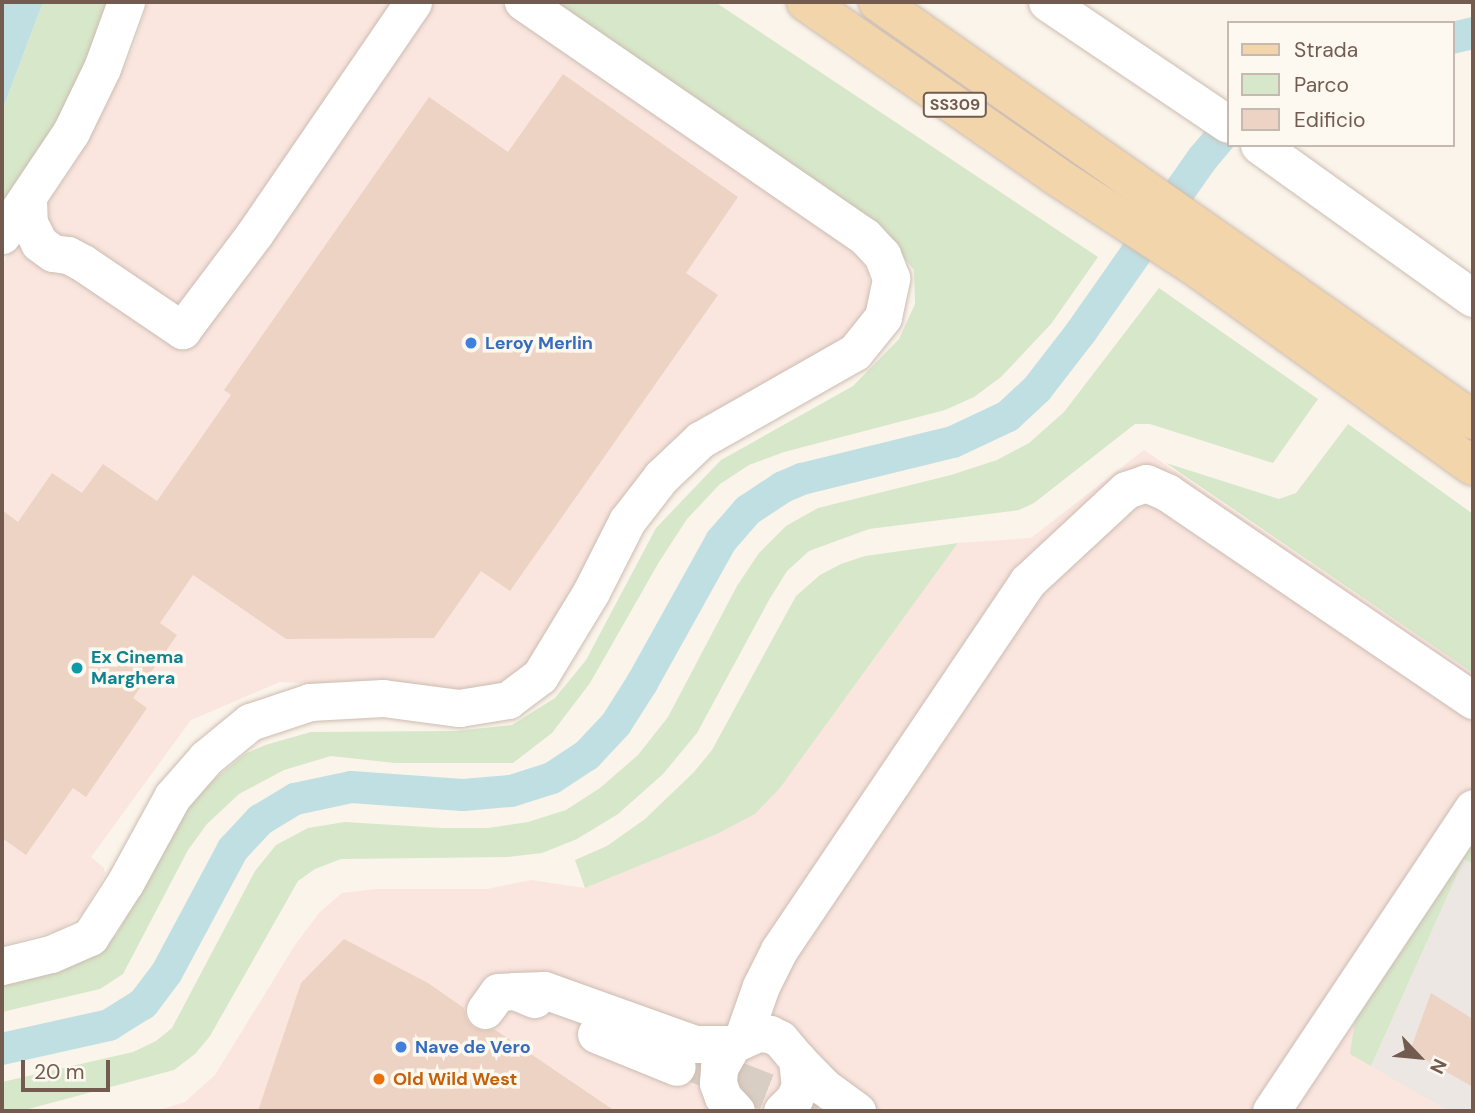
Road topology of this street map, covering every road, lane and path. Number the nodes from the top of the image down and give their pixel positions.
1 (125, 2) edge
2 (413, 2) edge
3 (523, 2) edge
4 (806, 2) edge
5 (878, 2) edge
6 (1047, 2) edge
7 (1226, 123) edge
8 (1270, 153) edge
9 (28, 200) junction
10 (2, 235) edge
11 (53, 253) junction
12 (1210, 254) junction
13 (1473, 298) edge
14 (147, 334) dead end
15 (1473, 420) edge
16 (1473, 466) edge
17 (1473, 700) edge
18 (1473, 808) edge
19 (2, 966) edge
20 (547, 968) dead end
21 (499, 1006) dead end
22 (719, 1048) junction
23 (797, 1059) junction
24 (736, 1111) edge
25 (782, 1111) edge
26 (857, 1111) edge
27 (1271, 1111) edge

1 - 9 street
2 - 11 street
3 - 19 street
4 - 12 main road, SS309
5 - 12 main road, SS309
6 - 7 street
8 - 13 street
9 - 10 street
9 - 11 street
11 - 14 street
12 - 15 main road, SS309
12 - 16 main road, SS309
17 - 22 street
18 - 27 street
20 - 22 street
21 - 22 street
22 - 23 street
22 - 24 street
23 - 25 street
23 - 26 street

